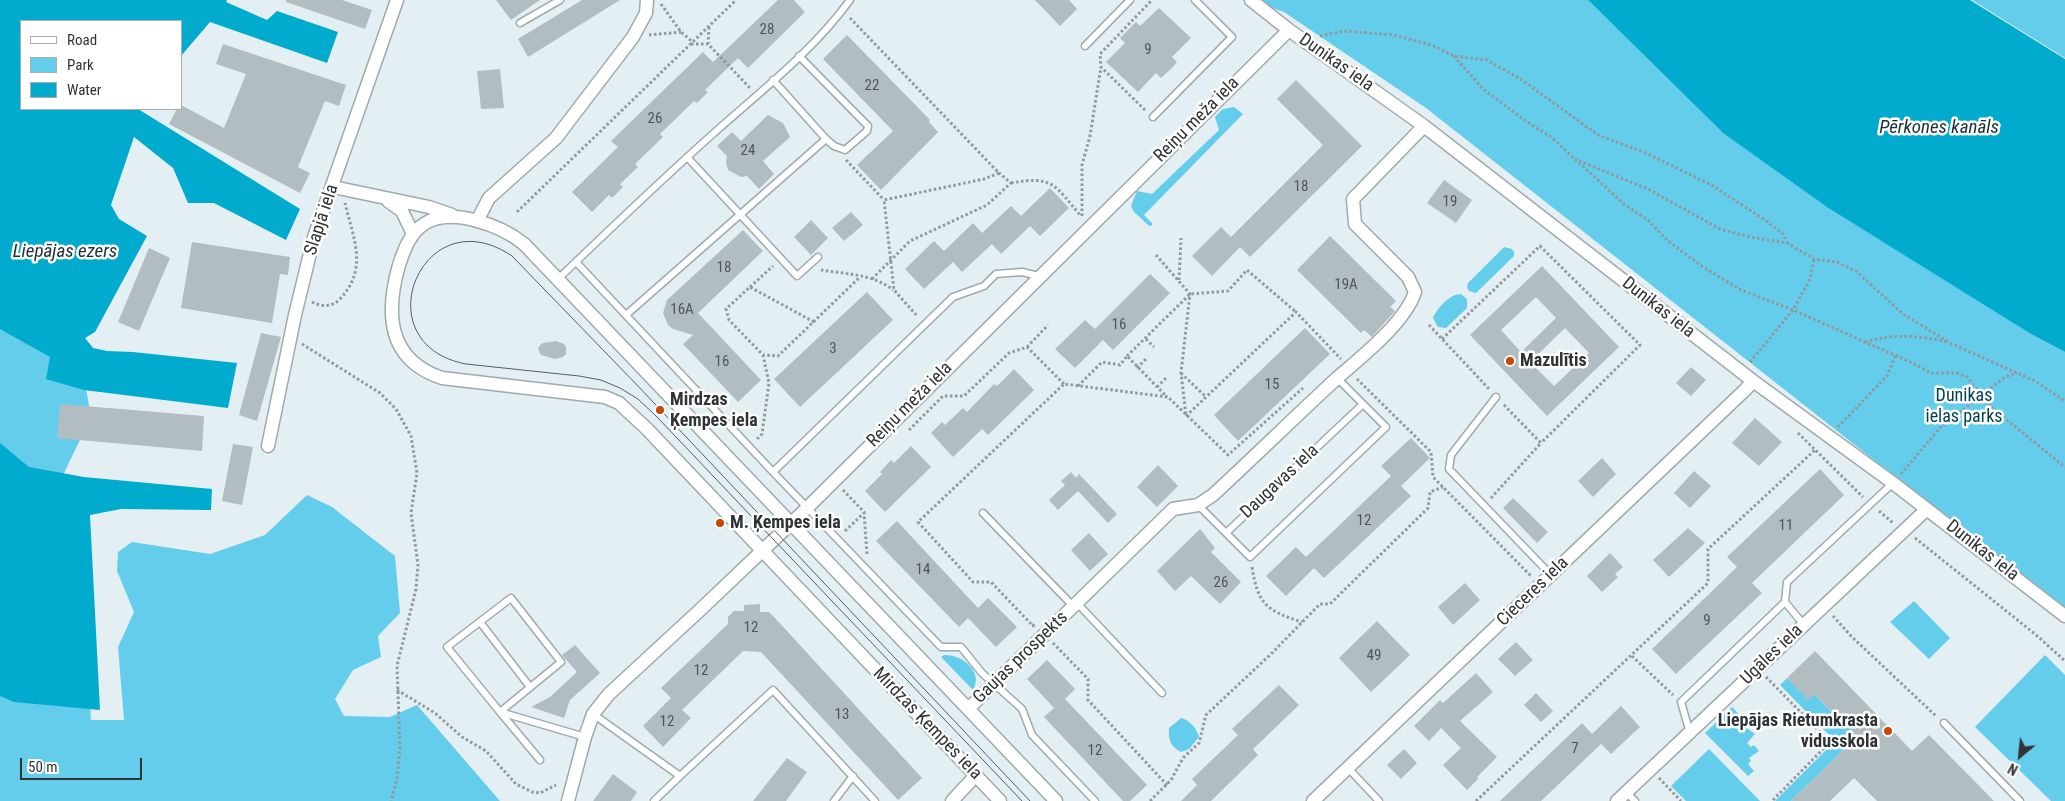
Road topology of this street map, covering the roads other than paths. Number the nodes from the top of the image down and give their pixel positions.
1 (397, 0) edge
2 (560, 0) edge
3 (647, 0) edge
4 (850, 0) edge
5 (1130, 0) edge
6 (1195, 0) edge
7 (1252, 0) edge
8 (520, 23) dead end
9 (1289, 30) junction
10 (1085, 46) dead end
11 (799, 56) junction
12 (774, 80) junction
13 (1152, 117) road end
14 (1424, 126) junction
15 (826, 139) junction
16 (687, 157) junction
17 (337, 188) junction
18 (384, 198) junction
19 (740, 214) junction
20 (460, 218) junction
21 (477, 221) junction
22 (413, 234) junction
23 (818, 257) dead end
24 (576, 262) junction
25 (1039, 276) junction
26 (558, 279) junction
27 (626, 315) junction
28 (1342, 374) junction
29 (1752, 381) junction
30 (1496, 397) dead end
31 (1362, 404) junction
32 (268, 446) dead end
33 (773, 472) junction
34 (1893, 483) junction
35 (1198, 505) junction
36 (807, 507) junction
37 (1927, 509) junction
38 (983, 513) dead end
39 (790, 524) junction
40 (1226, 533) junction
41 (762, 550) junction
42 (1552, 574) junction
43 (1785, 602) junction
44 (1075, 605) junction
45 (2065, 616) edge
46 (480, 622) junction
47 (1804, 625) junction
48 (995, 684) junction
49 (530, 687) junction
50 (1162, 693) dead end
51 (968, 709) junction
52 (500, 712) junction
53 (593, 714) junction
54 (1944, 724) road end
55 (1690, 733) junction
56 (585, 738) junction
57 (540, 760) dead end
58 (1348, 768) junction
59 (976, 775) junction
60 (680, 776) junction
61 (853, 776) junction
62 (1631, 796) edge
63 (2016, 800) edge
64 (568, 801) edge
65 (654, 801) edge
66 (834, 801) edge
67 (875, 801) edge
68 (952, 801) edge
69 (1000, 801) edge
70 (1056, 801) edge
71 (1095, 801) edge
72 (1313, 801) edge
73 (1379, 801) edge
74 (1617, 801) edge

1 - 17 street, Slapjā iela
2 - 8 lane
3 - 21 street
4 - 11 lane
5 - 10 lane
6 - 13 lane
7 - 9 street, Dunikas iela
9 - 14 street, Dunikas iela
9 - 25 street, Reiņu meža iela
11 - 12 lane
11 - 15 lane
12 - 15 lane
12 - 16 lane
14 - 28 street
14 - 29 street, Dunikas iela
15 - 19 lane
16 - 19 lane
16 - 24 lane
17 - 18 street, Mirdzas Ķempes iela
17 - 32 street, Slapjā iela
18 - 20 street, Mirdzas Ķempes iela
18 - 22 street, Mirdzas Ķempes iela
19 - 23 lane
19 - 27 lane
20 - 21 street, Mirdzas Ķempes iela
20 - 22 street, Mirdzas Ķempes iela
21 - 26 street, Mirdzas Ķempes iela
22 - 41 street, Mirdzas Ķempes iela
24 - 26 lane
24 - 27 lane
25 - 33 lane
25 - 36 street, Reiņu meža iela
26 - 39 street, Mirdzas Ķempes iela
27 - 33 lane
28 - 31 lane
28 - 35 street
29 - 34 street, Dunikas iela
29 - 42 street, Cieceres iela
30 - 42 lane
31 - 40 lane, Daugavas iela
31 - 40 lane
33 - 36 lane
34 - 37 street, Dunikas iela
34 - 43 lane
35 - 40 lane, Daugavas iela
35 - 44 street, Gaujas prospekts
36 - 39 street, Reiņu meža iela
36 - 48 lane
37 - 45 street, Dunikas iela
37 - 47 street, Ugāles iela
38 - 44 lane, Gaujas prospekts
39 - 41 street, Reiņu meža iela
39 - 51 street, Mirdzas Ķempes iela
41 - 53 street, Reiņu meža iela
41 - 59 street, Mirdzas Ķempes iela
42 - 58 street, Cieceres iela
43 - 47 lane
43 - 55 lane
44 - 48 street, Gaujas prospekts
44 - 50 lane
46 - 49 lane
46 - 49 lane
46 - 52 lane
47 - 55 street, Ugāles iela
48 - 51 street, Gaujas prospekts
48 - 71 lane
49 - 52 lane
51 - 70 street, Mirdzas Ķempes iela
52 - 56 lane
52 - 57 lane
53 - 56 street, Reiņu meža iela
53 - 60 lane
54 - 63 lane
55 - 62 street, Ugāles iela
56 - 64 street, Reiņu meža iela
58 - 72 street, Cieceres iela
58 - 73 lane
59 - 68 street
59 - 69 street, Mirdzas Ķempes iela
60 - 61 lane
60 - 65 lane
61 - 66 lane
61 - 67 lane
62 - 74 street, Ugāles iela

